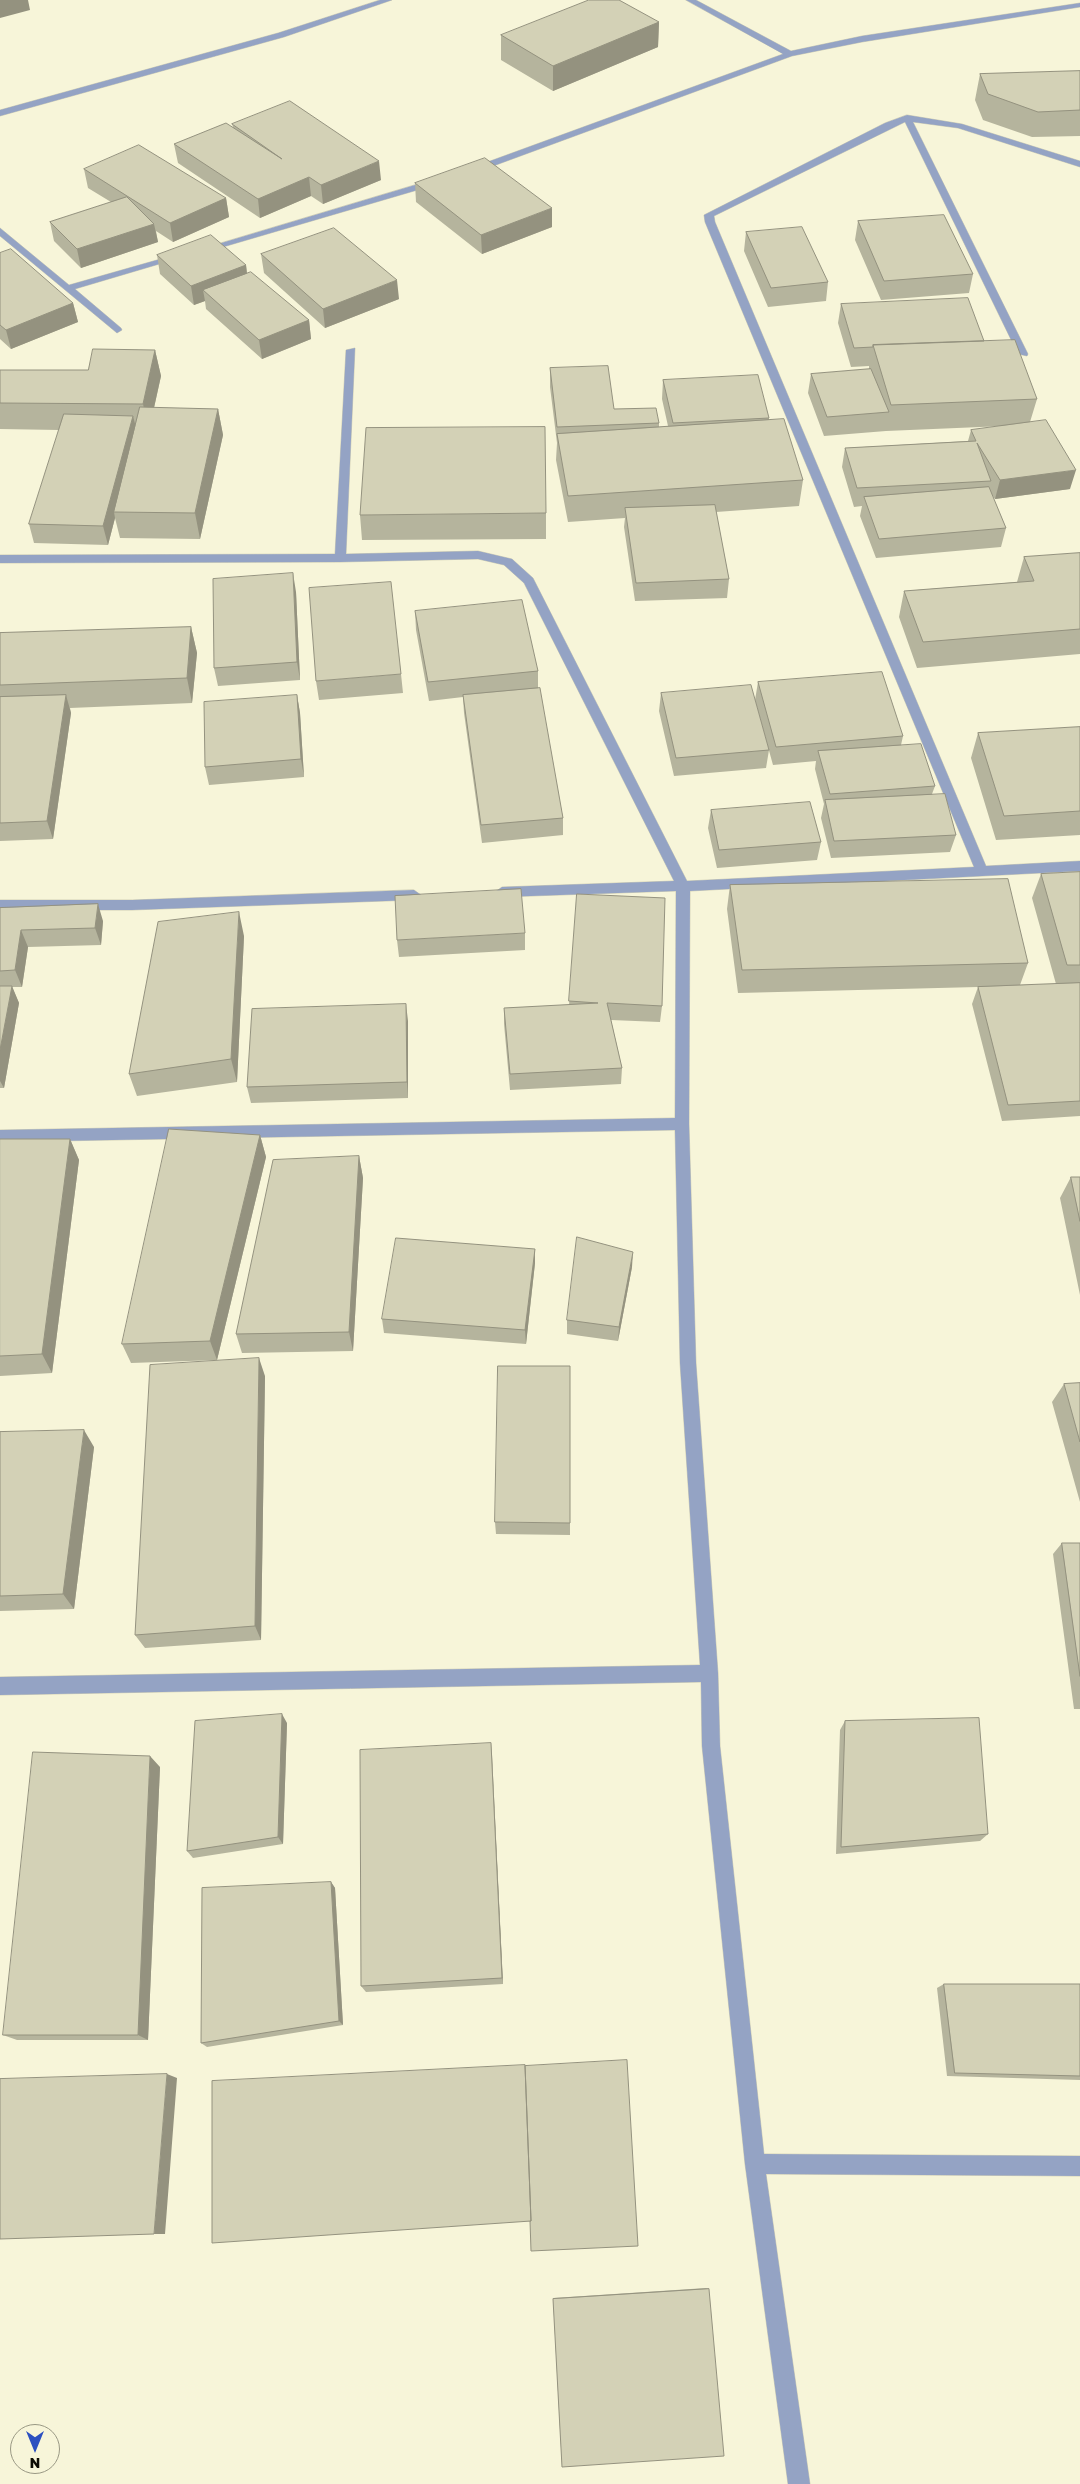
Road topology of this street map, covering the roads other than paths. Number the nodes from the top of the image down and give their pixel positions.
1 (388, 0) edge
2 (690, 0) edge
3 (1080, 5) edge
4 (790, 54) junction
5 (0, 113) edge
6 (907, 118) junction
7 (1080, 164) edge
8 (468, 172) edge
9 (444, 180) edge
10 (0, 230) edge
11 (14, 242) junction
12 (0, 246) edge
13 (68, 288) junction
14 (117, 330) dead end
15 (352, 350) dead end
16 (1023, 354) dead end
17 (340, 558) junction
18 (0, 559) edge
19 (1080, 866) edge
20 (982, 871) junction
21 (683, 886) junction
22 (486, 893) edge
23 (427, 895) edge
24 (0, 905) edge
25 (682, 1124) junction
26 (0, 1136) edge
27 (709, 1673) junction
28 (0, 1686) edge
29 (754, 2164) junction
30 (1080, 2166) edge
31 (799, 2484) edge

1 - 5 street
2 - 4 street
3 - 4 street
4 - 8 street
6 - 7 street
6 - 16 street
6 - 20 street
9 - 13 street
10 - 11 street
11 - 12 street
11 - 13 street
13 - 14 street
15 - 17 street
17 - 18 street
17 - 21 street
19 - 20 street
20 - 21 street
21 - 22 street
21 - 25 street
23 - 24 street
25 - 26 street
25 - 27 street
27 - 28 street
27 - 29 street
29 - 30 street
29 - 31 street

